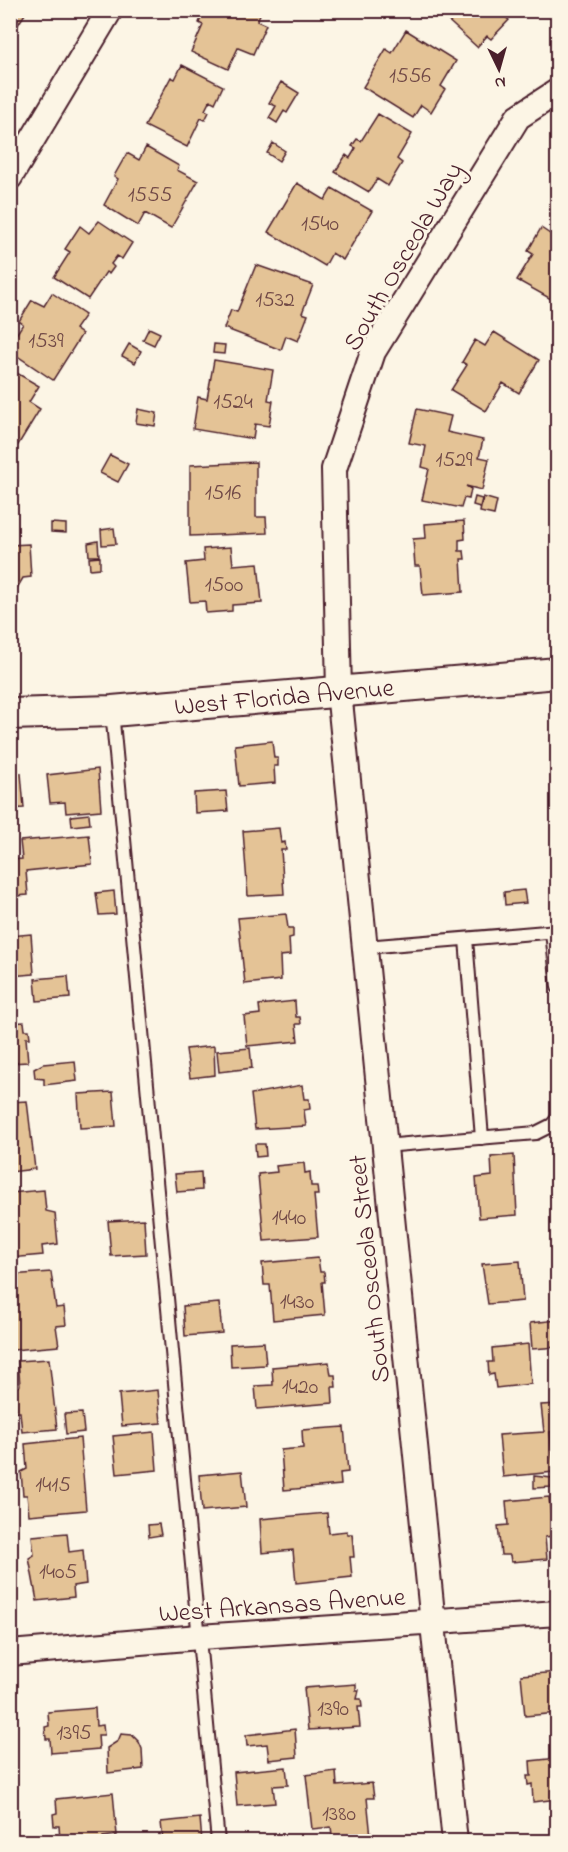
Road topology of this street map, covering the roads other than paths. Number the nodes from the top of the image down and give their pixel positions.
1 (110, 10) edge
2 (558, 91) edge
3 (10, 177) edge
4 (558, 673) edge
5 (339, 692) junction
6 (112, 711) junction
7 (10, 714) edge
8 (555, 932) edge
9 (466, 939) junction
10 (364, 947) junction
11 (558, 987) edge
12 (558, 1118) edge
13 (482, 1138) junction
14 (384, 1146) junction
15 (558, 1613) edge
16 (433, 1623) junction
17 (199, 1637) junction
18 (10, 1653) edge
19 (218, 1842) edge
20 (455, 1842) edge

1 - 3 street
2 - 5 street, South Osceola Way
4 - 5 street, West Florida Avenue
5 - 6 street, West Florida Avenue
5 - 10 street, South Osceola Street
6 - 7 street, West Florida Avenue
6 - 17 lane
8 - 9 lane
8 - 11 lane
9 - 10 lane
9 - 13 lane
10 - 14 street, South Osceola Street
12 - 13 lane
13 - 14 lane
14 - 16 street, South Osceola Street
15 - 16 street, West Arkansas Avenue
16 - 17 street, West Arkansas Avenue
16 - 20 street, South Osceola Street
17 - 18 street, West Arkansas Avenue
17 - 19 lane

